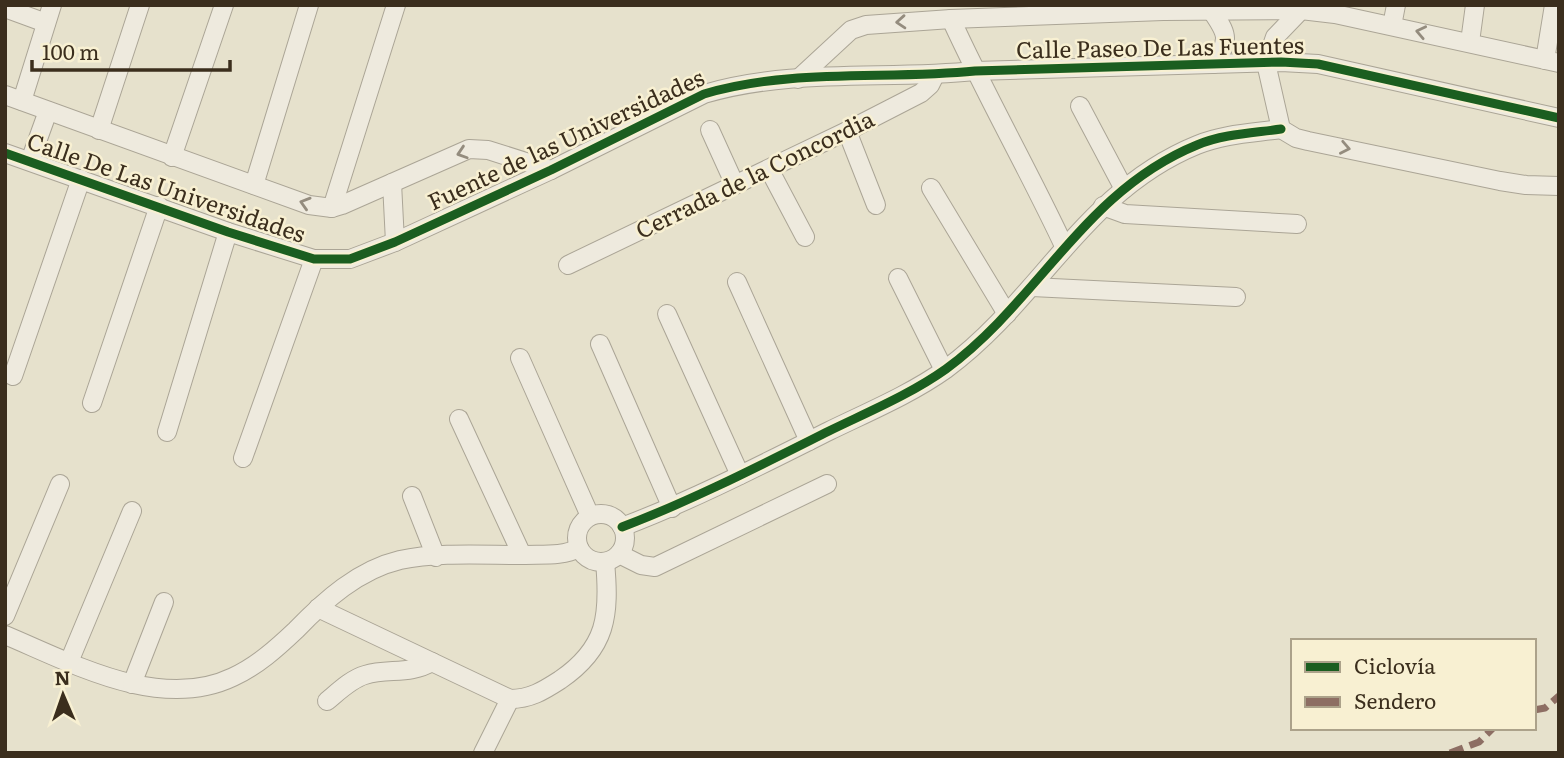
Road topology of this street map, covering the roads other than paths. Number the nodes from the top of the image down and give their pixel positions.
1 (52, 5) edge
2 (140, 5) edge
3 (224, 5) edge
4 (309, 5) edge
5 (396, 5) edge
6 (1396, 5) edge
7 (1475, 5) edge
8 (1555, 5) edge
9 (5, 8) edge
10 (1163, 8) edge
11 (1087, 9) edge
12 (1211, 10) junction
13 (1301, 10) junction
14 (951, 19) junction
15 (46, 23) junction
16 (1392, 26) junction
17 (1470, 43) junction
18 (1552, 62) edge
19 (1266, 63) junction
20 (1214, 64) junction
21 (975, 71) junction
22 (935, 75) junction
23 (798, 79) junction
24 (13, 98) edge
25 (1080, 106) dead end
26 (48, 111) junction
27 (1559, 118) edge
28 (1281, 129) junction
29 (99, 130) junction
30 (710, 130) dead end
31 (847, 131) junction
32 (5, 153) edge
33 (172, 157) junction
34 (30, 161) junction
35 (769, 169) junction
36 (551, 170) junction
37 (81, 179) junction
38 (392, 183) junction
39 (254, 185) junction
40 (735, 185) junction
41 (1559, 186) edge
42 (931, 188) dead end
43 (1124, 189) junction
44 (877, 205) dead end
45 (159, 206) junction
46 (1103, 206) junction
47 (332, 208) junction
48 (1297, 224) dead end
49 (228, 232) junction
50 (805, 237) dead end
51 (395, 242) junction
52 (1064, 246) junction
53 (314, 259) junction
54 (568, 265) dead end
55 (898, 278) dead end
56 (737, 282) dead end
57 (1032, 287) junction
58 (1236, 297) dead end
59 (667, 314) dead end
60 (1007, 314) junction
61 (600, 344) dead end
62 (520, 358) dead end
63 (944, 370) junction
64 (12, 376) dead end
65 (92, 403) dead end
66 (459, 419) dead end
67 (167, 432) dead end
68 (809, 441) junction
69 (243, 458) dead end
70 (740, 475) junction
71 (60, 484) dead end
72 (827, 484) dead end
73 (412, 496) dead end
74 (672, 508) junction
75 (132, 511) dead end
76 (590, 516) junction
77 (622, 527) junction
78 (579, 548) junction
79 (522, 555) junction
80 (436, 557) junction
81 (612, 558) junction
82 (164, 602) dead end
83 (318, 608) junction
84 (5, 616) edge
85 (5, 635) edge
86 (69, 662) junction
87 (432, 662) junction
88 (132, 684) junction
89 (510, 699) junction
90 (327, 701) dead end
91 (482, 753) edge

1 - 15 street
2 - 29 street
3 - 33 street
4 - 39 street
5 - 47 street
6 - 16 street
7 - 17 street
8 - 18 street
9 - 15 street
10 - 11 street
10 - 12 street
11 - 14 street
12 - 13 street
12 - 20 street
13 - 16 street
13 - 19 street
14 - 21 street
14 -> 23 street
15 - 24 street
17 -> 16 street
17 - 18 street
19 - 20 street, Calle Paseo De Las Fuentes
19 - 27 street, Calle Paseo De Las Fuentes
19 - 28 street
20 - 21 street, Calle Paseo De Las Fuentes
21 - 22 street, Calle Paseo De Las Fuentes
21 - 52 street
22 - 23 street, Calle Paseo De Las Fuentes
22 - 31 street, Cerrada de la Concordia
23 - 36 street, Fuente de las Universidades
24 - 26 street, Calle De Las Universidades
25 - 43 street
26 - 29 street, Calle De Las Universidades
26 - 34 street
28 -> 41 street
28 - 43 street
29 - 33 street, Calle De Las Universidades
30 - 40 street
31 - 35 street, Cerrada de la Concordia
31 - 44 street
32 - 34 street, Calle De Las Universidades
33 - 39 street, Calle De Las Universidades
34 - 37 street, Calle De Las Universidades
35 - 40 street, Cerrada de la Concordia
35 - 50 street
36 -> 38 street, Fuente de las Universidades
36 - 51 street, Fuente de las Universidades
37 - 45 street, Calle De Las Universidades
37 - 64 street
38 - 47 street, Calle De Las Universidades
38 - 51 street
47 -> 39 street, Calle De Las Universidades
40 - 54 street, Cerrada de la Concordia
42 - 60 street
43 - 46 street
45 - 49 street, Calle De Las Universidades
45 - 65 street
46 - 48 street
46 - 52 street
49 - 53 street, Calle De Las Universidades
49 - 67 street
51 - 53 street, Calle De Las Universidades
52 - 57 street
53 - 69 street
55 - 63 street
56 - 68 street
57 - 58 street
57 - 60 street
59 - 70 street
60 - 63 street
61 - 74 street
62 - 76 street
63 - 68 street
66 - 79 street
68 - 70 street
70 - 74 street
71 - 84 street
72 - 81 street
73 - 80 street
74 - 77 street
75 - 86 street
76 - 77 street
76 - 78 street
77 - 81 street
78 - 79 street
78 - 81 street
79 - 80 street
80 - 83 street
81 - 89 street
82 - 88 street
83 - 87 street
83 - 88 street
85 - 86 street
86 - 88 street
87 - 89 street
87 - 90 street
89 - 91 street

